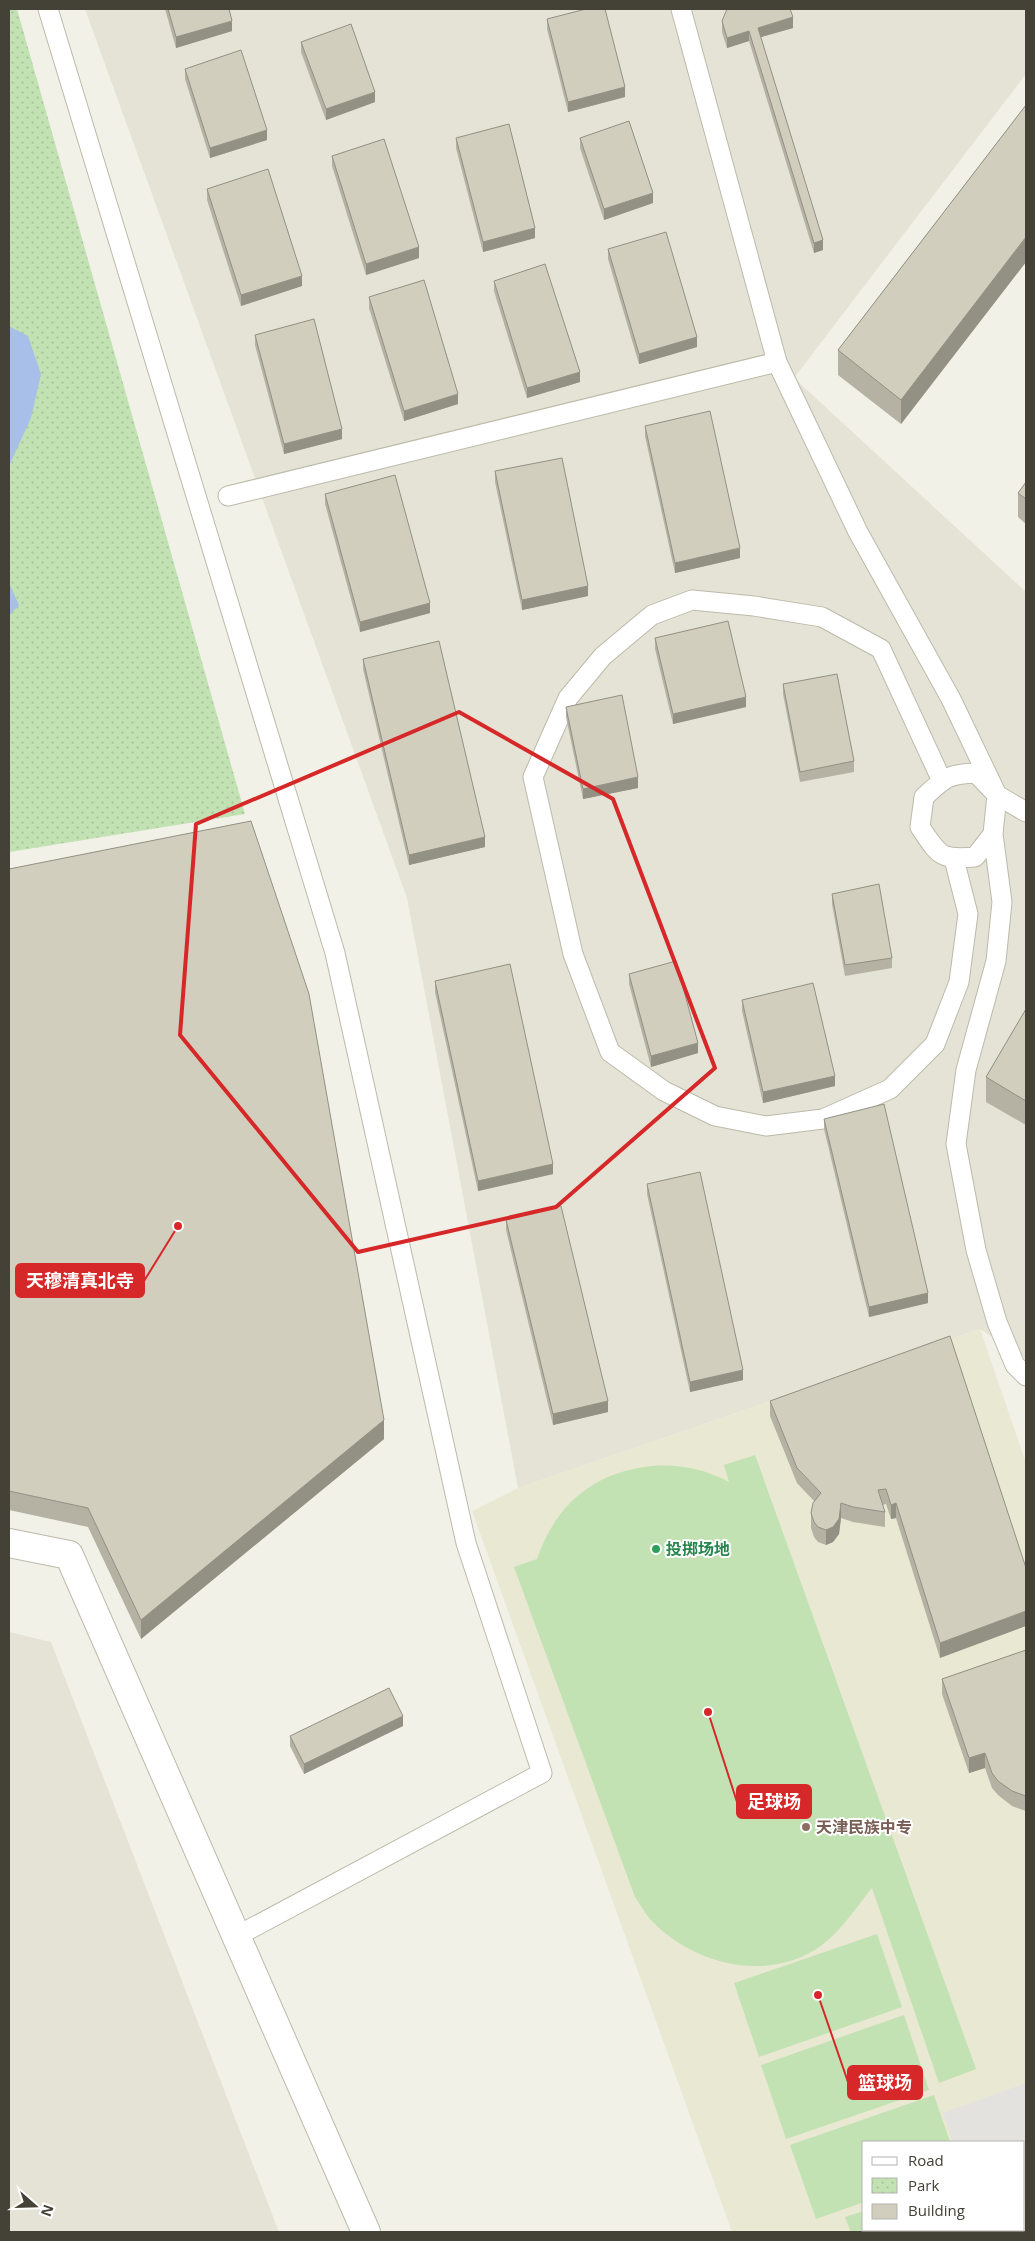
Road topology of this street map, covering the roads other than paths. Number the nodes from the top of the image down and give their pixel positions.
1 (48, 9) edge
2 (681, 9) edge
3 (777, 362) junction
4 (228, 496) dead end
5 (942, 781) junction
6 (997, 795) junction
7 (1026, 812) edge
8 (993, 834) junction
9 (954, 859) junction
10 (1026, 1376) edge
11 (9, 1543) edge
12 (237, 1936) junction
13 (366, 2232) edge

1 - 12 lane
2 - 3 lane
3 - 4 lane
3 - 6 lane
5 - 6 lane
5 - 9 lane
5 - 9 lane
6 - 7 lane
6 - 8 lane
8 - 9 lane
8 - 10 lane
11 - 12 street
12 - 13 street

